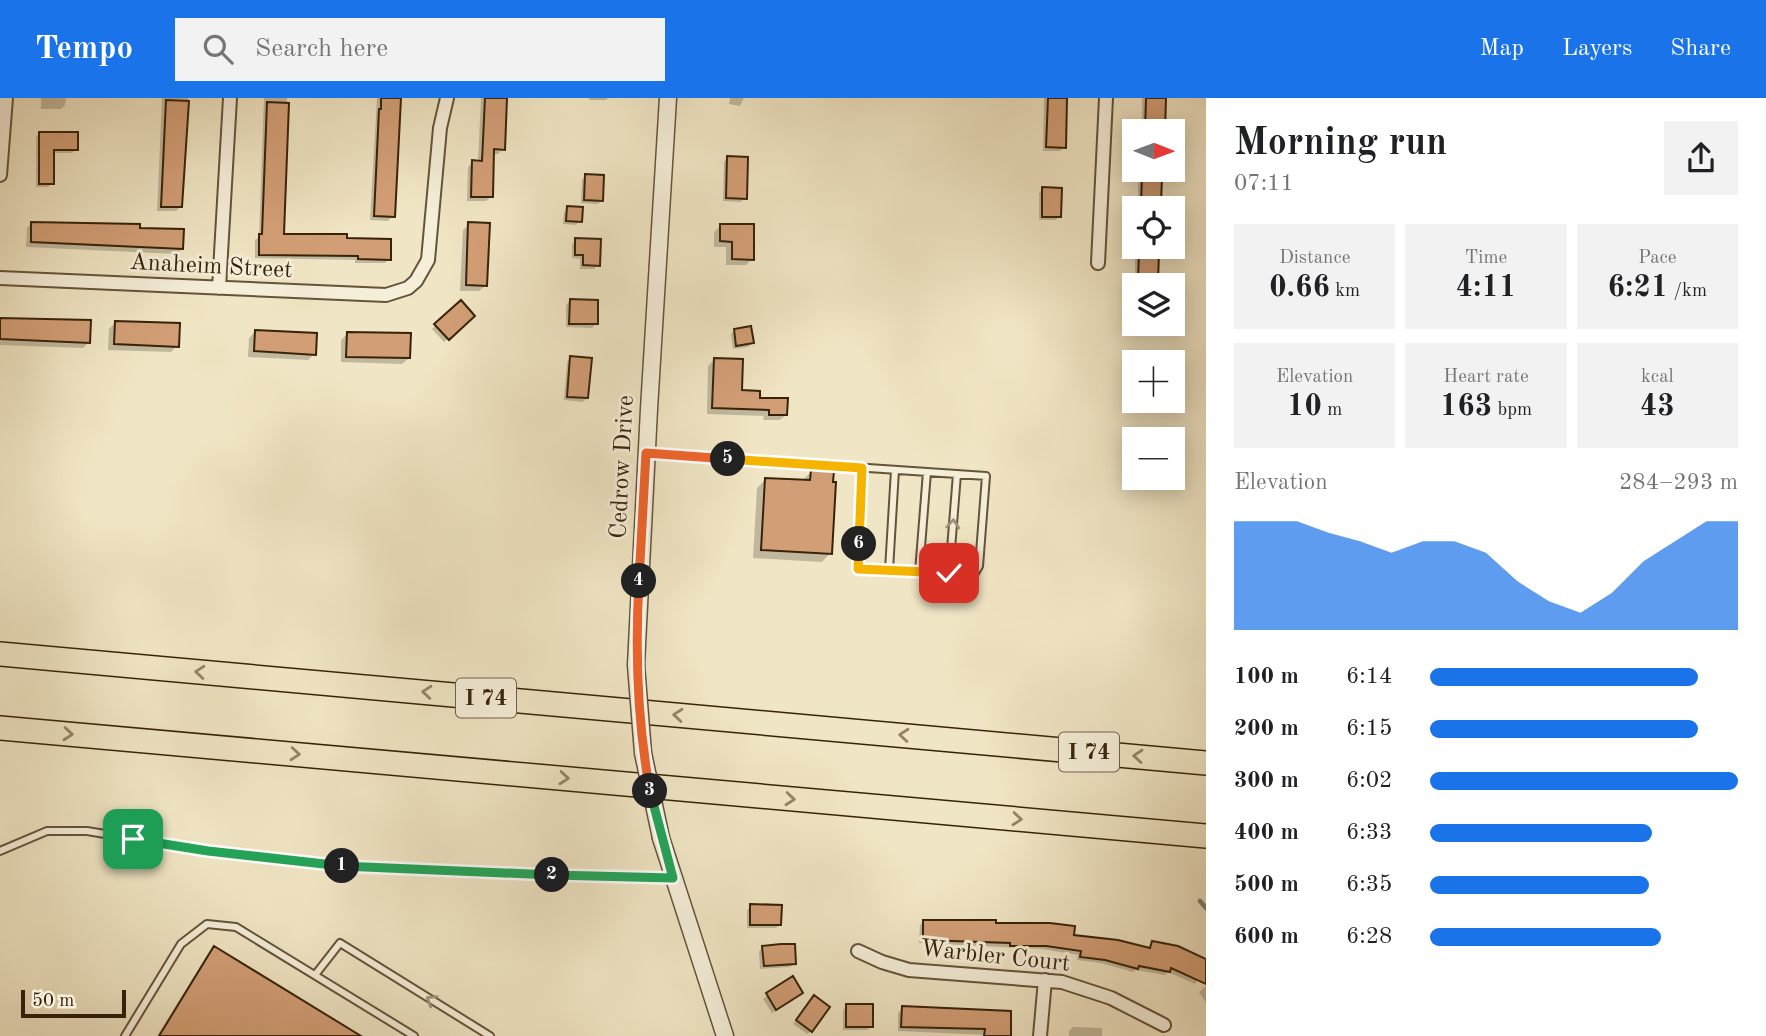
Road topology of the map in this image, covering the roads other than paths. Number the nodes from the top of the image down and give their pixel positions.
1 (6, 98) edge
2 (230, 98) edge
3 (447, 98) edge
4 (668, 98) edge
5 (1107, 98) edge
6 (0, 175) edge
7 (1098, 263) dead end
8 (0, 278) edge
9 (219, 288) junction
10 (646, 453) junction
11 (862, 468) junction
12 (895, 470) junction
13 (927, 472) junction
14 (957, 474) junction
15 (889, 570) junction
16 (919, 572) junction
17 (949, 573) junction
18 (0, 654) edge
19 (0, 728) edge
20 (1206, 763) edge
21 (1206, 836) edge
22 (0, 851) edge
23 (673, 878) junction
24 (858, 951) dead end
25 (315, 975) junction
26 (1045, 980) junction
27 (1164, 1025) dead end
28 (125, 1036) edge
29 (414, 1036) edge
30 (489, 1036) edge
31 (725, 1036) edge
32 (1040, 1036) edge

1 - 6 street
2 - 9 street
3 - 9 street, Anaheim Street
4 - 10 street, Cedrow Drive
5 - 7 street
8 - 9 street, Anaheim Street
10 - 11 lane
10 - 23 street, Cedrow Drive, bridge
11 - 12 lane
11 - 15 lane
12 - 13 lane
12 - 15 lane
13 - 14 lane
13 - 16 lane
17 -> 14 lane
14 - 17 lane
15 - 16 lane
16 - 17 lane
20 -> 18 highway, I 74
19 -> 21 highway
22 - 23 lane
23 - 31 street, Cedrow Drive
24 - 26 street, Warbler Court
25 - 28 lane
25 - 29 lane
30 -> 25 lane
26 - 27 street, Warbler Court
26 - 32 street

